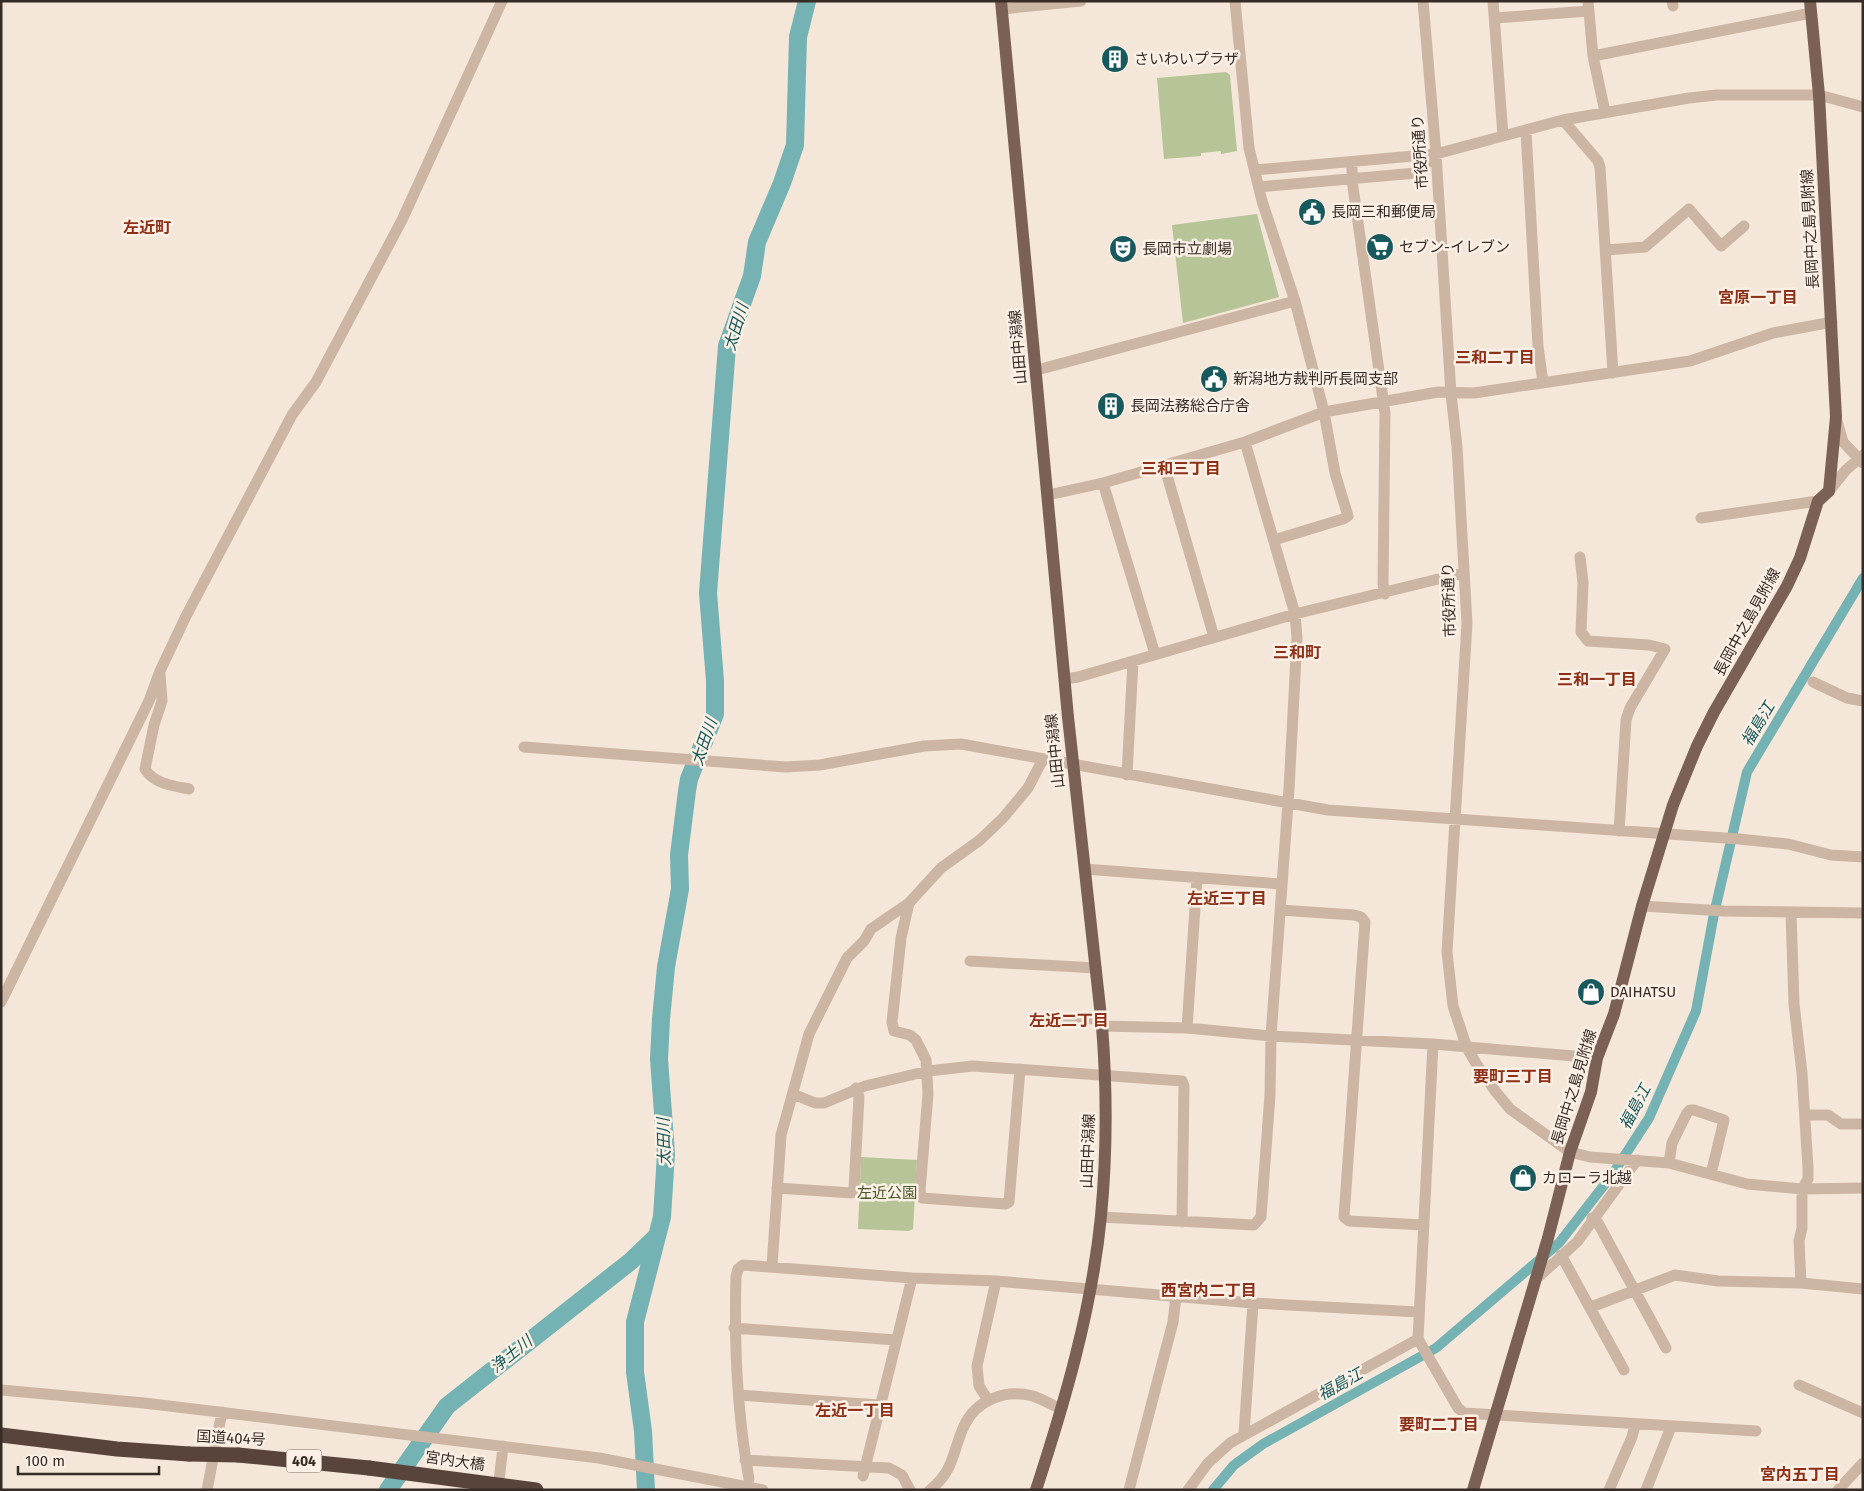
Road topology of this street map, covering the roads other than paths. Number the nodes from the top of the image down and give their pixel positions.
1 (502, 1) edge
2 (1081, 1) edge
3 (1235, 1) edge
4 (1423, 1) edge
5 (1493, 1) edge
6 (1002, 5) edge
7 (1589, 6) edge
8 (1811, 7) edge
9 (1494, 18) junction
10 (1593, 56) junction
11 (1819, 95) junction
12 (1863, 108) edge
13 (1605, 112) junction
14 (1563, 120) junction
15 (1526, 131) junction
16 (1503, 136) junction
17 (1436, 154) junction
18 (1352, 163) junction
19 (1255, 170) junction
20 (1352, 180) junction
21 (1259, 187) junction
22 (1744, 226) dead end
23 (1606, 250) junction
24 (1295, 301) junction
25 (1832, 322) junction
26 (1037, 370) junction
27 (1613, 372) junction
28 (1543, 383) junction
29 (1451, 394) junction
30 (1384, 402) junction
31 (1324, 412) junction
32 (1836, 417) junction
33 (1245, 442) junction
34 (1861, 459) edge
35 (1164, 465) junction
36 (1104, 483) junction
37 (1829, 491) junction
38 (1048, 495) junction
39 (1818, 501) junction
40 (1701, 518) dead end
41 (1274, 540) junction
42 (1580, 558) dead end
43 (1463, 573) junction
44 (1385, 594) junction
45 (1295, 614) junction
46 (1214, 637) junction
47 (1155, 654) junction
48 (1133, 661) junction
49 (160, 671) junction
50 (1065, 678) junction
51 (1814, 682) dead end
52 (1863, 701) edge
53 (524, 747) dead end
54 (1043, 759) junction
55 (1073, 765) junction
56 (1127, 775) junction
57 (190, 789) dead end
58 (1288, 803) junction
59 (1454, 819) junction
60 (1619, 831) junction
61 (1664, 832) junction
62 (1863, 857) edge
63 (1085, 869) junction
64 (1196, 878) junction
65 (1281, 884) junction
66 (909, 903) junction
67 (1642, 906) junction
68 (1280, 910) junction
69 (1791, 912) junction
70 (1863, 913) edge
71 (970, 961) dead end
72 (1096, 968) junction
73 (1, 1002) edge
74 (1047, 1018) dead end
75 (1102, 1022) junction
76 (1187, 1028) junction
77 (1270, 1036) junction
78 (1356, 1040) junction
79 (1433, 1044) junction
80 (1467, 1048) junction
81 (1597, 1058) junction
82 (1020, 1069) junction
83 (928, 1070) junction
84 (1106, 1075) junction
85 (856, 1088) junction
86 (793, 1094) junction
87 (1805, 1115) junction
88 (1863, 1124) edge
89 (1570, 1152) junction
90 (1634, 1159) junction
91 (1669, 1163) junction
92 (1711, 1174) junction
93 (778, 1188) junction
94 (1863, 1188) edge
95 (1802, 1189) junction
96 (1101, 1217) junction
97 (1592, 1218) junction
98 (1182, 1222) junction
99 (1423, 1225) junction
100 (1561, 1255) junction
101 (772, 1266) junction
102 (1537, 1274) junction
103 (912, 1278) junction
104 (996, 1281) junction
105 (1801, 1283) junction
106 (1090, 1288) junction
107 (1863, 1289) edge
108 (1635, 1290) junction
109 (1176, 1296) junction
110 (1254, 1303) junction
111 (1591, 1308) junction
112 (1418, 1312) junction
113 (734, 1328) junction
114 (896, 1340) junction
115 (1420, 1342) junction
116 (1666, 1348) dead end
117 (1624, 1370) dead end
118 (1799, 1385) dead end
119 (1, 1390) edge
120 (739, 1395) junction
121 (988, 1400) junction
122 (879, 1405) junction
123 (1061, 1409) junction
124 (222, 1412) junction
125 (1863, 1413) edge
126 (1495, 1415) junction
127 (1635, 1425) junction
128 (1671, 1427) junction
129 (1756, 1431) dead end
130 (1, 1434) edge
131 (1244, 1434) junction
132 (503, 1446) junction
133 (745, 1460) junction
134 (1863, 1463) edge
135 (369, 1468) joint
136 (864, 1472) junction
137 (749, 1479) dead end
138 (207, 1490) edge
139 (498, 1490) edge
140 (536, 1490) edge
141 (762, 1490) edge
142 (910, 1490) edge
143 (930, 1490) edge
144 (1036, 1490) edge
145 (1129, 1490) edge
146 (1188, 1490) edge
147 (1473, 1490) edge
148 (1609, 1490) edge
149 (1646, 1490) edge
150 (1838, 1490) edge

1 - 49 street
2 - 6 street
3 - 19 street
4 - 17 street, 市役所通り
5 - 9 street
6 - 26 main road, 山田中潟線
7 - 9 street
7 - 10 street
8 - 10 street
8 - 11 main road, 長岡中之島見附線
9 - 16 street
10 - 13 street
11 - 12 street
11 - 13 street
11 - 25 main road, 長岡中之島見附線
13 - 14 street
14 - 15 street
14 - 23 street
15 - 16 street
15 - 28 street
16 - 17 street
17 - 18 street
17 - 20 street
17 - 29 street, 市役所通り
18 - 19 street
18 - 20 street
19 - 21 street
20 - 21 street
20 - 30 street
21 - 24 street
22 - 23 street
23 - 27 street
24 - 26 street
24 - 31 street
25 - 27 street
25 - 32 main road, 長岡中之島見附線
26 - 38 main road, 山田中潟線
27 - 28 street
28 - 29 street
29 - 30 street
29 - 43 street, 市役所通り
30 - 31 street
30 - 44 street
31 - 33 street
31 - 41 street
32 - 34 street
32 - 37 main road, 長岡中之島見附線
33 - 35 street
33 - 41 street
34 - 37 street
35 - 36 street
35 - 46 street
36 - 38 street
36 - 47 street
37 - 39 main road
38 - 50 main road, 山田中潟線
39 - 40 street
39 - 61 main road, 長岡中之島見附線
41 - 45 street
42 - 60 street
43 - 44 street
43 - 59 street, 市役所通り
44 - 45 street
45 - 46 street
45 - 58 street
46 - 47 street
47 - 48 street
48 - 50 street
48 - 56 street
49 - 57 street
49 - 73 street
50 - 55 main road, 山田中潟線
51 - 52 street
53 - 54 street
54 - 55 street
54 - 66 street
55 - 56 street
55 - 63 main road, 山田中潟線
56 - 58 street
58 - 59 street
58 - 65 street
59 - 60 street
59 - 80 street, 市役所通り
60 - 61 street
61 - 62 street
61 - 67 main road, 長岡中之島見附線
63 - 64 street
63 - 72 main road, 山田中潟線
64 - 65 street
64 - 76 street
65 - 68 street
66 - 83 street
66 - 86 street
67 - 69 street
67 - 81 main road, 長岡中之島見附線
68 - 77 street
68 - 78 street
69 - 70 street
69 - 87 street
71 - 72 street
72 - 75 main road, 山田中潟線
74 - 75 street
75 - 76 street
75 - 84 main road, 山田中潟線
76 - 77 street
77 - 78 street
77 - 98 street
78 - 79 street
78 - 99 street
79 - 80 street
79 - 99 street
80 - 81 street
80 - 89 street, 市役所通り
81 - 89 main road, 長岡中之島見附線
82 - 83 street
82 - 83 street
82 - 84 street
83 - 85 street
84 - 96 main road, 山田中潟線
84 - 98 street
85 - 86 street
85 - 93 street
86 - 93 street
87 - 88 street
87 - 95 street
89 - 90 street
89 - 102 main road, 長岡中之島見附線
90 - 91 street
90 - 97 street
91 - 92 street
91 - 92 street
92 - 95 street
93 - 101 street
94 - 95 street
95 - 105 street
96 - 98 street
96 - 106 main road, 山田中潟線
97 - 100 street
97 - 108 street
99 - 112 street
100 - 102 street
100 - 111 street
101 - 103 street
101 - 113 street
102 - 126 main road
103 - 104 street
103 - 114 street
104 - 106 street
104 - 121 street
105 - 107 street
105 - 108 street
106 - 109 street
106 - 123 main road, 山田中潟線
108 - 111 street
108 - 116 street
109 - 110 street
109 - 145 street
110 - 112 street
110 - 131 street
111 - 117 street
112 - 115 street
113 - 114 street
113 - 120 street
114 - 122 street
115 - 126 street
115 - 131 street
118 - 125 street
119 - 124 street
120 - 122 street
120 - 133 street
121 - 123 street
121 - 143 street
122 - 136 street
123 - 144 main road, 山田中潟線
124 - 132 street
124 - 138 street
126 - 127 street
126 - 147 main road
127 - 128 street
127 - 148 street
128 - 129 street
128 - 149 street
130 - 135 highway, 国道404号 / 404, bridge
131 - 146 street
132 - 139 street
132 - 141 street
133 - 136 street
133 - 137 street
134 - 150 street
135 - 140 highway, 宮内大橋 / 404, bridge
136 - 142 street

